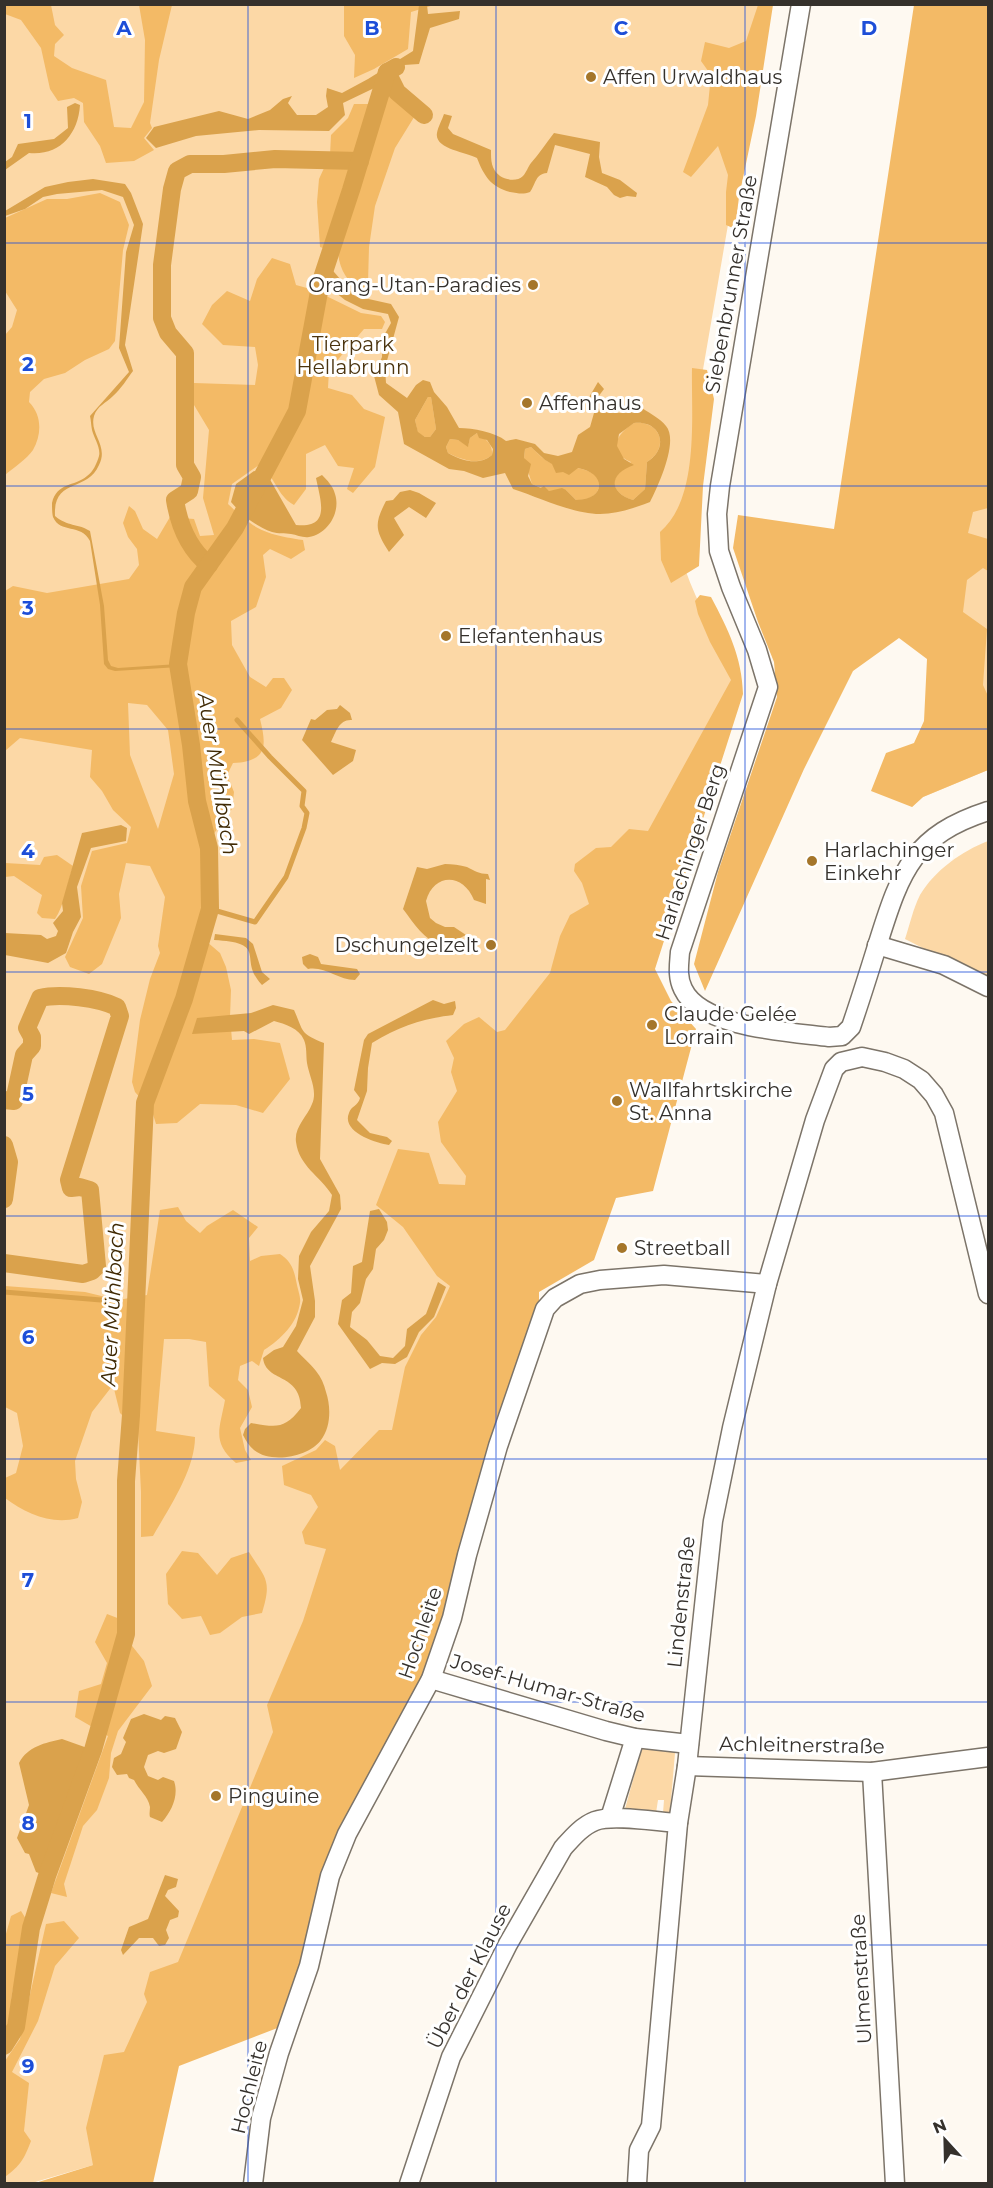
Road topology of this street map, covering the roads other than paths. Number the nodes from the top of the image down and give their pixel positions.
1 (801, 4) edge
2 (726, 571) joint
3 (988, 811) edge
4 (877, 945) junction
5 (988, 987) edge
6 (767, 1284) junction
7 (988, 1291) edge
8 (431, 1679) junction
9 (635, 1738) junction
10 (689, 1744) junction
11 (988, 1757) edge
12 (687, 1766) junction
13 (872, 1772) junction
14 (610, 1818) junction
15 (678, 1823) junction
16 (253, 2184) edge
17 (409, 2184) edge
18 (637, 2184) edge
19 (895, 2184) edge

1 - 2 street, Siebenbrunner Straße
2 - 4 street, Harlachinger Berg
3 - 4 street, Harlachinger Berg
4 - 5 street
6 - 7 street, Lindenstraße
6 - 8 street, Hochleite
6 - 10 street, Lindenstraße
8 - 9 street, Josef-Humar-Straße
8 - 16 street, Hochleite
9 - 10 street, Josef-Humar-Straße
9 - 14 street
10 - 12 street, Lindenstraße
11 - 13 street, Achleitnerstraße
12 - 13 street, Achleitnerstraße
12 - 15 street, Lindenstraße
13 - 19 street, Ulmenstraße
14 - 15 street, Über der Klause
14 - 17 street, Über der Klause
15 - 18 street, Lindenstraße

